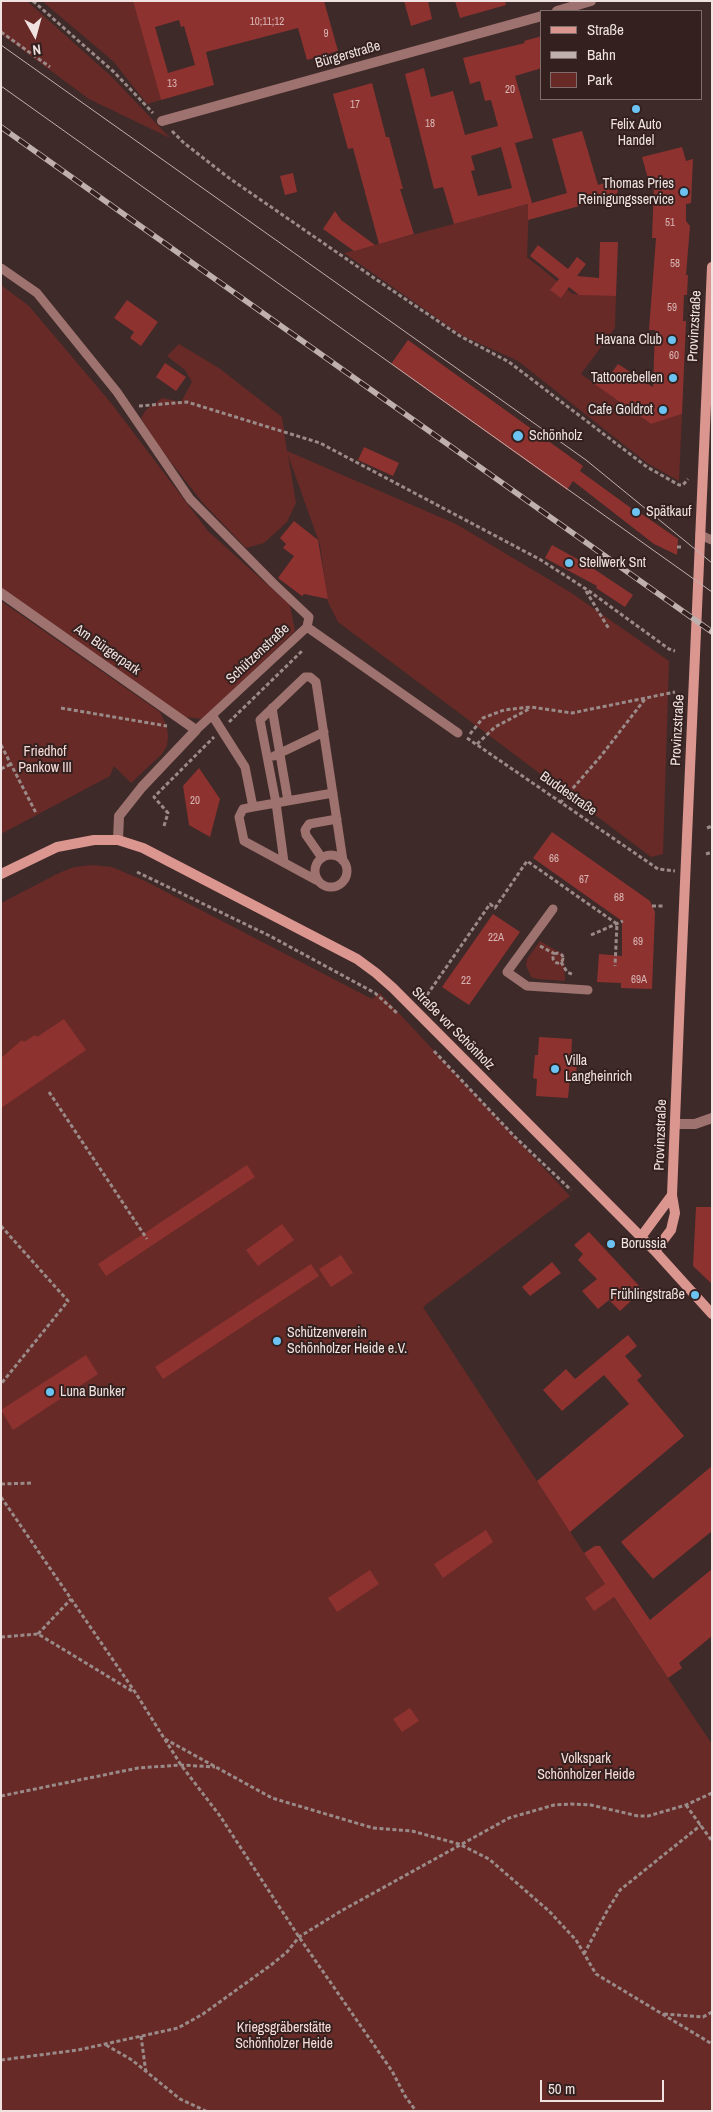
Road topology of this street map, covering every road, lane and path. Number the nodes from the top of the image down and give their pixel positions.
1 (33, 1) edge
2 (591, 1) edge
3 (560, 10) edge
4 (540, 17) edge
5 (1, 32) edge
6 (50, 68) dead end
7 (162, 122) junction
8 (712, 267) edge
9 (1, 268) edge
10 (127, 407) junction
11 (708, 421) edge
12 (688, 479) dead end
13 (700, 535) junction
14 (712, 540) edge
15 (584, 588) junction
16 (1, 593) edge
17 (307, 628) junction
18 (609, 629) dead end
19 (320, 637) junction
20 (675, 651) dead end
21 (675, 692) dead end
22 (646, 699) junction
23 (61, 708) dead end
24 (272, 708) junction
25 (531, 708) junction
26 (212, 715) junction
27 (171, 727) dead end
28 (196, 730) junction
29 (221, 730) junction
30 (324, 732) junction
31 (458, 732) joint
32 (467, 738) junction
33 (477, 744) junction
34 (1, 745) edge
35 (280, 753) junction
36 (268, 759) junction
37 (11, 764) junction
38 (1, 768) edge
39 (333, 793) junction
40 (288, 801) junction
41 (560, 802) junction
42 (276, 803) junction
43 (253, 807) junction
44 (36, 813) dead end
45 (337, 818) junction
46 (164, 826) dead end
47 (712, 826) edge
48 (707, 828) dead end
49 (118, 840) junction
50 (712, 852) edge
51 (706, 854) dead end
52 (322, 858) junction
53 (343, 861) junction
54 (284, 862) junction
55 (666, 871) dead end
56 (136, 872) dead end
57 (1, 874) edge
58 (316, 880) junction
59 (652, 906) dead end
60 (664, 906) dead end
61 (553, 909) dead end
62 (622, 921) dead end
63 (617, 924) junction
64 (591, 935) dead end
65 (561, 962) dead end
66 (615, 966) dead end
67 (580, 976) dead end
68 (588, 990) dead end
69 (427, 995) dead end
70 (404, 1019) dead end
71 (431, 1047) dead end
72 (49, 1092) dead end
73 (712, 1118) edge
74 (675, 1124) junction
75 (571, 1190) dead end
76 (672, 1195) junction
77 (1, 1226) edge
78 (641, 1237) junction
79 (147, 1239) dead end
80 (655, 1251) junction
81 (712, 1314) edge
82 (1, 1384) edge
83 (33, 1483) dead end
84 (1, 1484) edge
85 (1, 1497) edge
86 (71, 1600) junction
87 (38, 1634) junction
88 (1, 1637) edge
89 (135, 1692) junction
90 (165, 1739) junction
91 (181, 1765) junction
92 (216, 1767) junction
93 (712, 1793) edge
94 (1, 1796) edge
95 (686, 1805) junction
96 (700, 1825) junction
97 (712, 1841) edge
98 (459, 1844) junction
99 (299, 1937) junction
100 (584, 1954) junction
101 (712, 2012) edge
102 (662, 2014) junction
103 (141, 2036) junction
104 (106, 2044) junction
105 (712, 2044) edge
106 (1, 2060) edge
107 (146, 2073) junction
108 (206, 2111) edge
109 (416, 2111) edge

1 - 7 path
2 - 3 street
4 - 7 street, Bürgerstraße
5 - 6 path
7 - 12 path
8 - 11 main road, Provinzstraße
9 - 10 lane
10 - 15 path
10 - 17 lane
11 - 13 main road, Provinzstraße
13 - 14 lane
13 - 74 main road, Provinzstraße
15 - 18 path
15 - 20 path
16 - 28 street, Am Bürgerpark
17 - 19 lane, Schützenstraße
17 - 26 lane, Schützenstraße
19 - 29 path
19 - 31 lane, Schützenstraße
21 - 22 path
22 - 25 path
22 - 41 path
23 - 27 path
24 - 30 lane
24 - 35 lane
24 - 36 lane
25 - 32 path
25 - 33 path
26 - 28 lane, Schützenstraße
26 - 29 lane
28 - 49 street, Schützenstraße
29 - 43 lane
29 - 46 path
30 - 35 lane
30 - 39 lane
31 - 32 path, Buddestraße
32 - 33 path, Buddestraße
33 - 41 path, Buddestraße
34 - 37 path
35 - 36 lane
35 - 40 lane
36 - 42 lane
37 - 38 path
37 - 44 path
39 - 40 lane
39 - 45 lane
40 - 42 lane
41 - 55 path, Buddestraße
42 - 43 lane
42 - 54 lane
43 - 54 lane
45 - 52 lane
45 - 53 lane
47 - 48 path
49 - 57 main road
49 - 78 main road, Straße vor Schönholz
50 - 51 path
52 - 53 lane
52 - 58 lane
53 - 58 lane
54 - 58 lane
56 - 70 path
59 - 60 path
61 - 68 lane
62 - 63 path
63 - 64 path
63 - 66 path
63 - 69 path
65 - 67 path
71 - 75 path
72 - 79 path
73 - 74 street
74 - 76 main road, Provinzstraße
76 - 78 main road
76 - 80 main road, Provinzstraße
77 - 82 path
78 - 80 main road, Straße vor Schönholz
80 - 81 main road, Straße vor Schönholz
83 - 84 path
85 - 86 path
86 - 87 path
86 - 89 path
87 - 88 path
87 - 89 path
89 - 90 path
90 - 91 path
90 - 92 path
91 - 92 path
91 - 94 path
91 - 99 path
92 - 98 path
93 - 95 path
95 - 96 path
95 - 98 path
96 - 97 path
96 - 100 path
98 - 99 path
98 - 100 path
99 - 103 path
99 - 109 path
100 - 102 path
101 - 102 path
102 - 105 path
103 - 104 path
103 - 107 path
104 - 106 path
104 - 107 path
107 - 108 path

